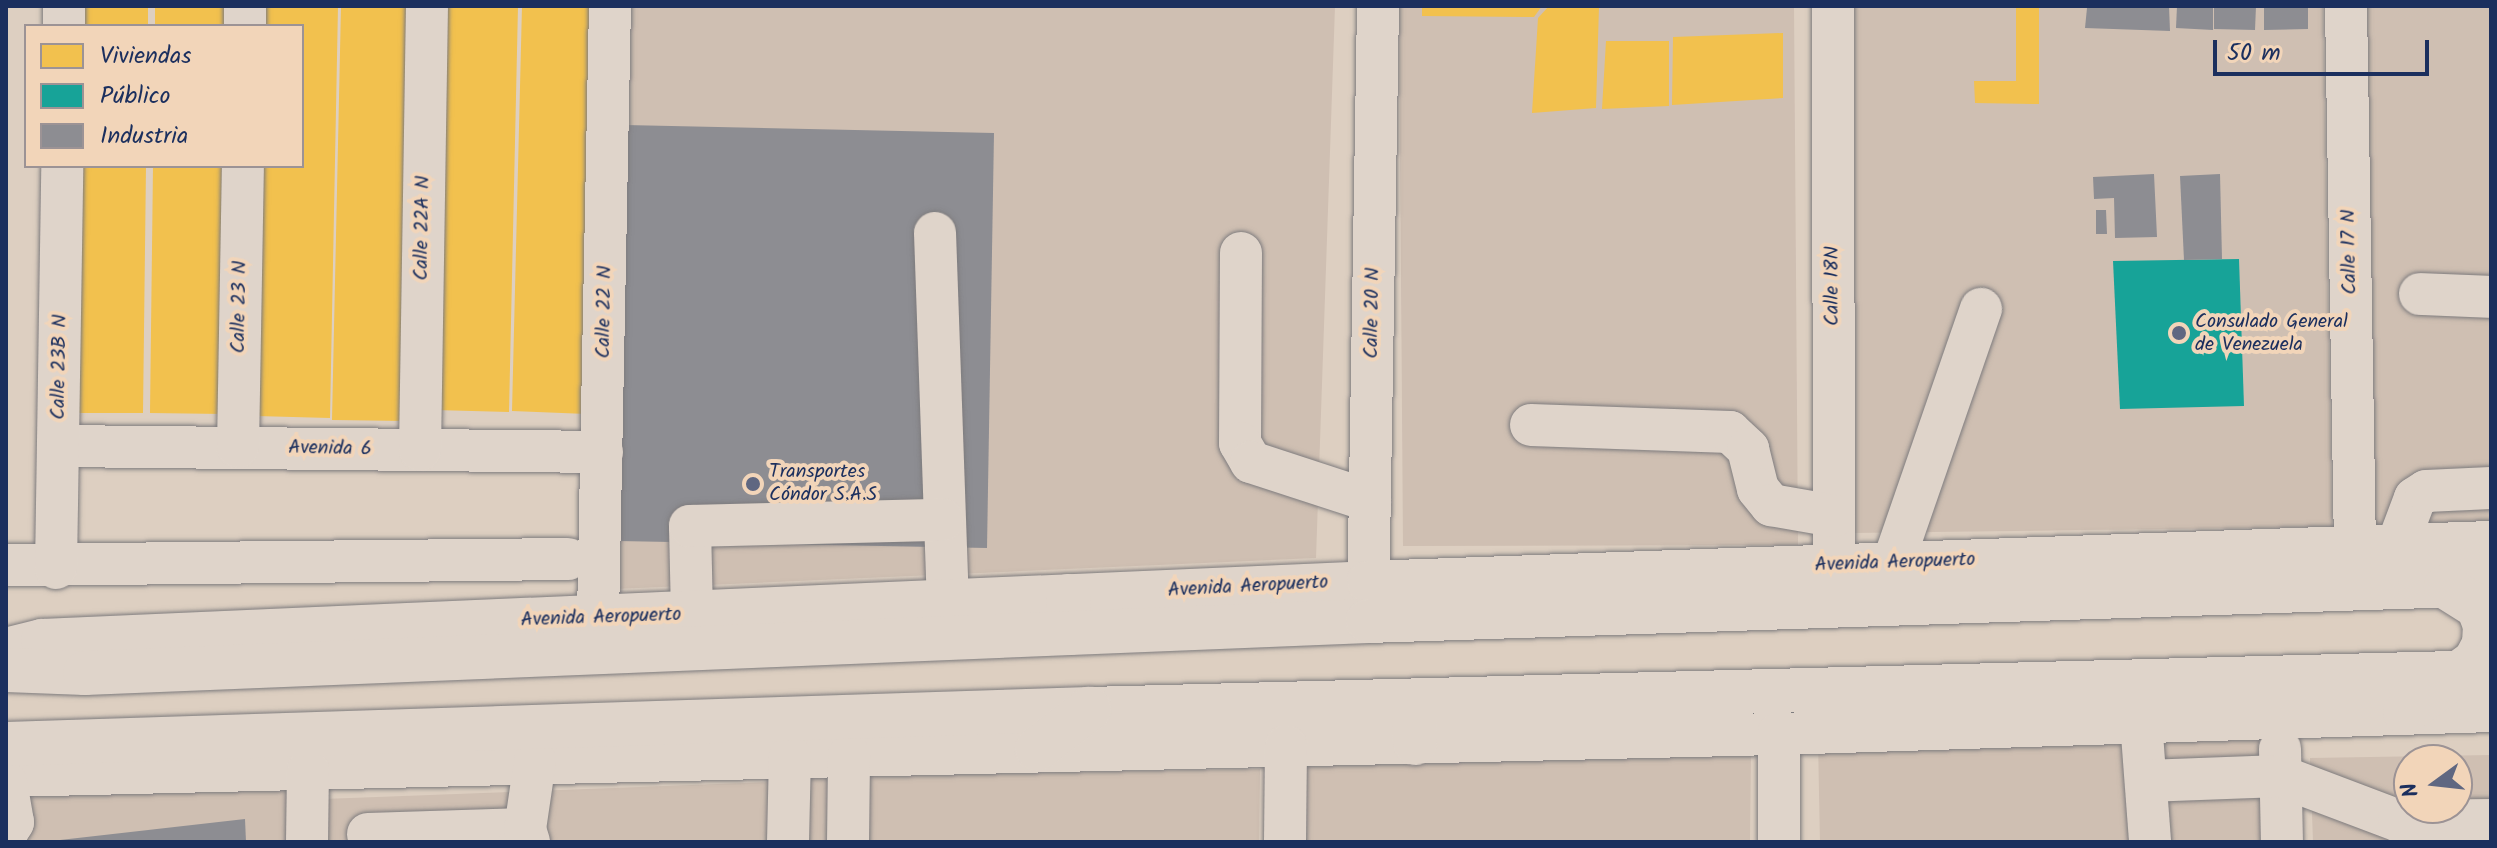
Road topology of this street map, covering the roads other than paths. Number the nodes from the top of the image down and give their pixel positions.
1 (427, 6) edge
2 (610, 6) edge
3 (1378, 6) edge
4 (1833, 6) edge
5 (2346, 6) edge
6 (62, 168) edge
7 (243, 168) edge
8 (935, 233) dead end
9 (1241, 253) dead end
10 (2420, 294) dead end
11 (2491, 297) edge
12 (1981, 309) dead end
13 (1531, 425) dead end
14 (59, 446) junction
15 (238, 447) junction
16 (420, 450) junction
17 (602, 452) junction
18 (2491, 488) edge
19 (1370, 501) junction
20 (1834, 516) junction
21 (943, 520) junction
22 (2491, 542) edge
23 (2397, 546) junction
24 (2355, 547) junction
25 (568, 559) dead end
26 (1893, 563) junction
27 (6, 565) edge
28 (1834, 565) junction
29 (56, 568) junction
30 (2491, 584) edge
31 (2446, 587) junction
32 (1368, 601) junction
33 (948, 602) junction
34 (692, 614) junction
35 (1069, 614) junction
36 (598, 618) junction
37 (6, 649) edge
38 (6, 670) edge
39 (2476, 673) edge
40 (1089, 709) junction
41 (2491, 711) edge
42 (2405, 713) junction
43 (2141, 721) junction
44 (1414, 722) junction
45 (1779, 734) junction
46 (2491, 739) edge
47 (6, 744) edge
48 (1286, 746) junction
49 (2280, 746) junction
50 (1037, 749) junction
51 (6, 754) edge
52 (849, 755) junction
53 (790, 756) junction
54 (535, 761) junction
55 (308, 770) junction
56 (6, 779) edge
57 (2146, 781) junction
58 (2491, 820) edge
59 (6, 834) edge
60 (368, 834) dead end
61 (525, 838) edge
62 (307, 842) edge
63 (788, 842) edge
64 (848, 842) edge
65 (1285, 842) edge
66 (1779, 842) edge
67 (2150, 842) edge
68 (2282, 842) edge

1 - 16 street, Calle 22A N
2 - 17 street, Calle 22 N
3 - 19 street, Calle 20 N
4 - 20 street, Calle 18N
5 - 24 street, Calle 17 N
6 - 14 street, Calle 23B N
7 - 15 street, Calle 23 N
8 - 21 street
9 - 19 street
10 - 11 street
12 - 26 street
13 - 20 street
14 - 15 street, Avenida 6
14 - 29 street, Calle 23B N
15 - 16 street, Avenida 6
16 - 17 street, Avenida 6
17 - 36 street, Calle 22 N
18 - 23 street
19 - 32 street, Calle 20 N
20 - 28 street, Calle 18N
21 - 33 street
21 - 34 street
22 - 23 street, Avenida Aeropuerto
23 - 24 street, Avenida Aeropuerto
24 - 26 street, Avenida Aeropuerto
25 - 29 street
26 - 28 street, Avenida Aeropuerto
27 - 29 street
28 - 32 street, Avenida Aeropuerto
30 - 31 main road, Avenida Aeropuerto
31 - 32 main road, Avenida Aeropuerto
31 - 39 main road
32 - 35 main road, Avenida Aeropuerto
33 - 34 street, Avenida Aeropuerto
33 - 35 street, Avenida Aeropuerto
34 - 36 street, Avenida Aeropuerto
35 - 38 main road, Avenida Aeropuerto
36 - 37 street, Avenida Aeropuerto
39 - 42 main road
39 - 44 main road
40 - 44 main road
40 - 47 main road
40 - 50 main road
41 - 42 street
42 - 49 street
43 - 45 street
43 - 49 street
43 - 57 street
44 - 45 street
44 - 48 street
45 - 66 street
46 - 49 street
47 - 51 street
48 - 50 street
48 - 65 street
49 - 57 street
49 - 58 street
49 - 68 street
50 - 52 street
52 - 53 street
52 - 64 street
53 - 54 street
53 - 63 street
54 - 55 street
54 - 61 street
55 - 56 street
55 - 62 street
56 - 59 street
57 - 67 street
60 - 61 street

